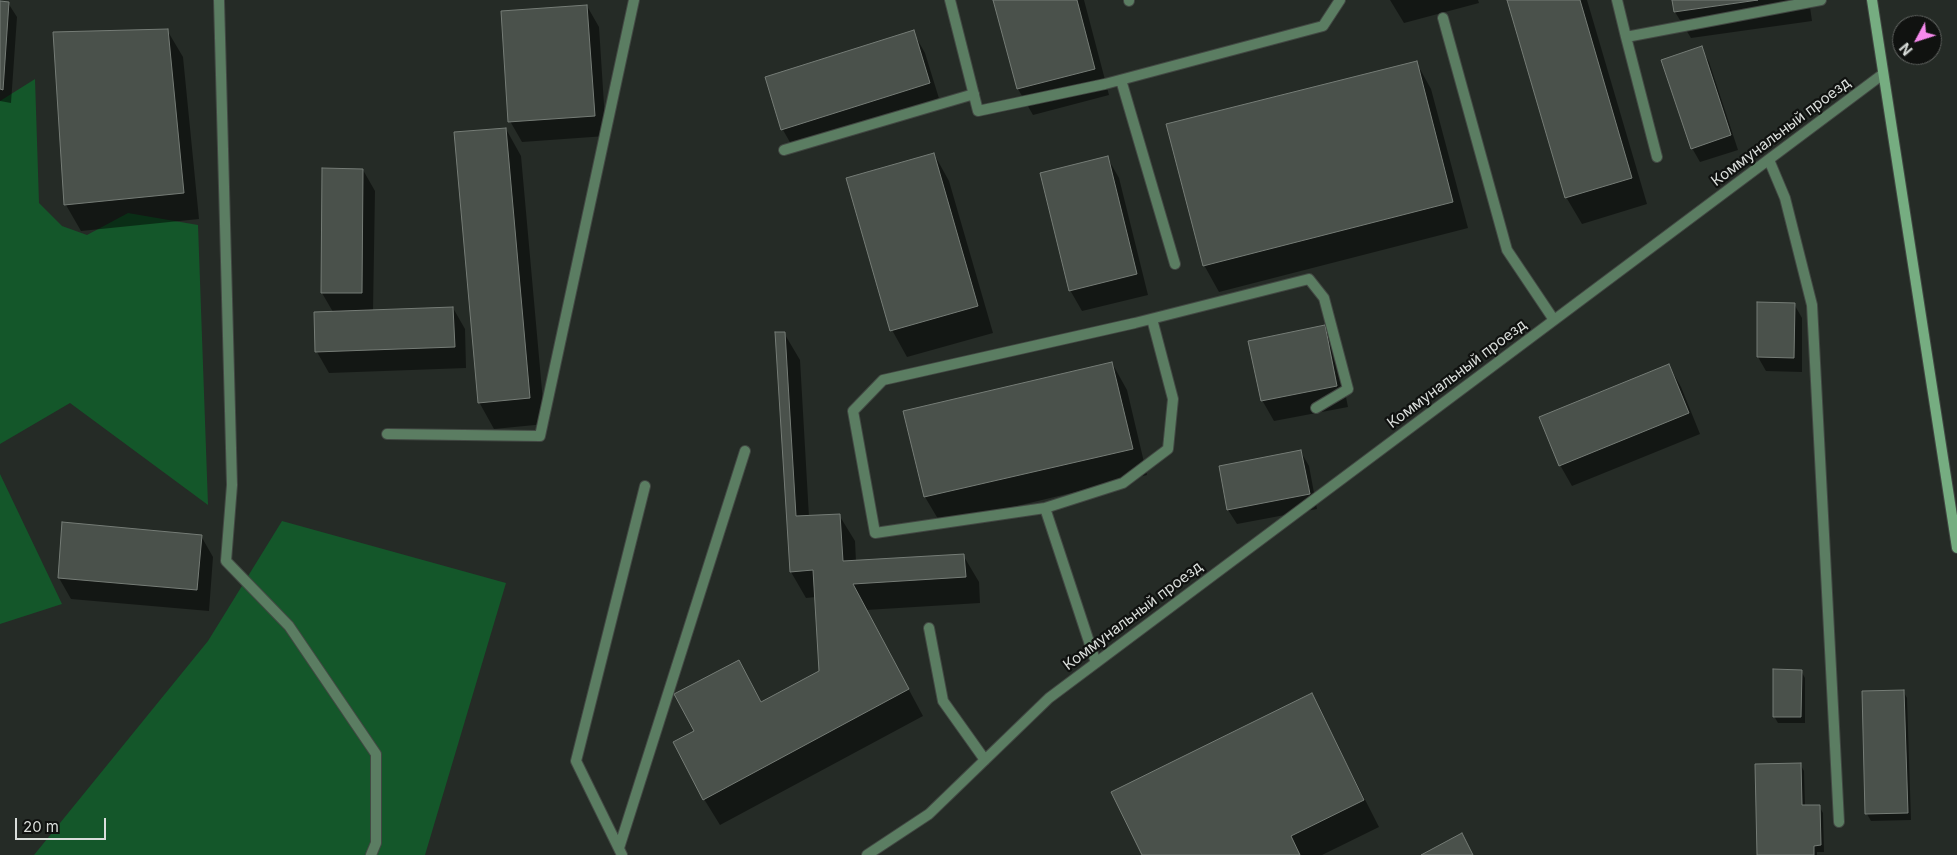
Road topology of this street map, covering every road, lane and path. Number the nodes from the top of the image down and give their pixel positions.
1 (219, 0) edge
2 (634, 0) edge
3 (950, 0) edge
4 (1340, 0) edge
5 (1617, 0) edge
6 (1821, 0) edge
7 (1872, 0) edge
8 (1442, 18) dead end
9 (1626, 37) junction
10 (1883, 74) junction
11 (1121, 80) junction
12 (974, 94) junction
13 (784, 150) dead end
14 (1658, 157) dead end
15 (1769, 160) junction
16 (1175, 264) dead end
17 (1152, 319) junction
18 (1554, 320) junction
19 (1316, 408) dead end
20 (387, 434) dead end
21 (746, 451) dead end
22 (645, 486) dead end
23 (1045, 508) junction
24 (1957, 548) edge
25 (929, 628) dead end
26 (1096, 663) junction
27 (985, 760) junction
28 (1839, 822) dead end
29 (620, 852) edge
30 (372, 855) edge
31 (867, 855) edge

1 - 30 lane
2 - 20 lane
3 - 12 lane
4 - 11 lane
5 - 9 lane
6 - 9 lane
7 - 10 street
8 - 18 lane
9 - 14 lane
10 - 15 lane, Коммунальный проезд
10 - 24 street
11 - 12 lane
11 - 16 lane
12 - 13 lane
15 - 18 lane, Коммунальный проезд
15 - 28 lane
17 - 19 lane
17 - 23 lane
17 - 23 lane
18 - 26 lane, Коммунальный проезд
21 - 29 lane
22 - 29 lane
23 - 26 lane
25 - 27 lane
26 - 27 lane, Коммунальный проезд
27 - 31 lane, Коммунальный проезд

